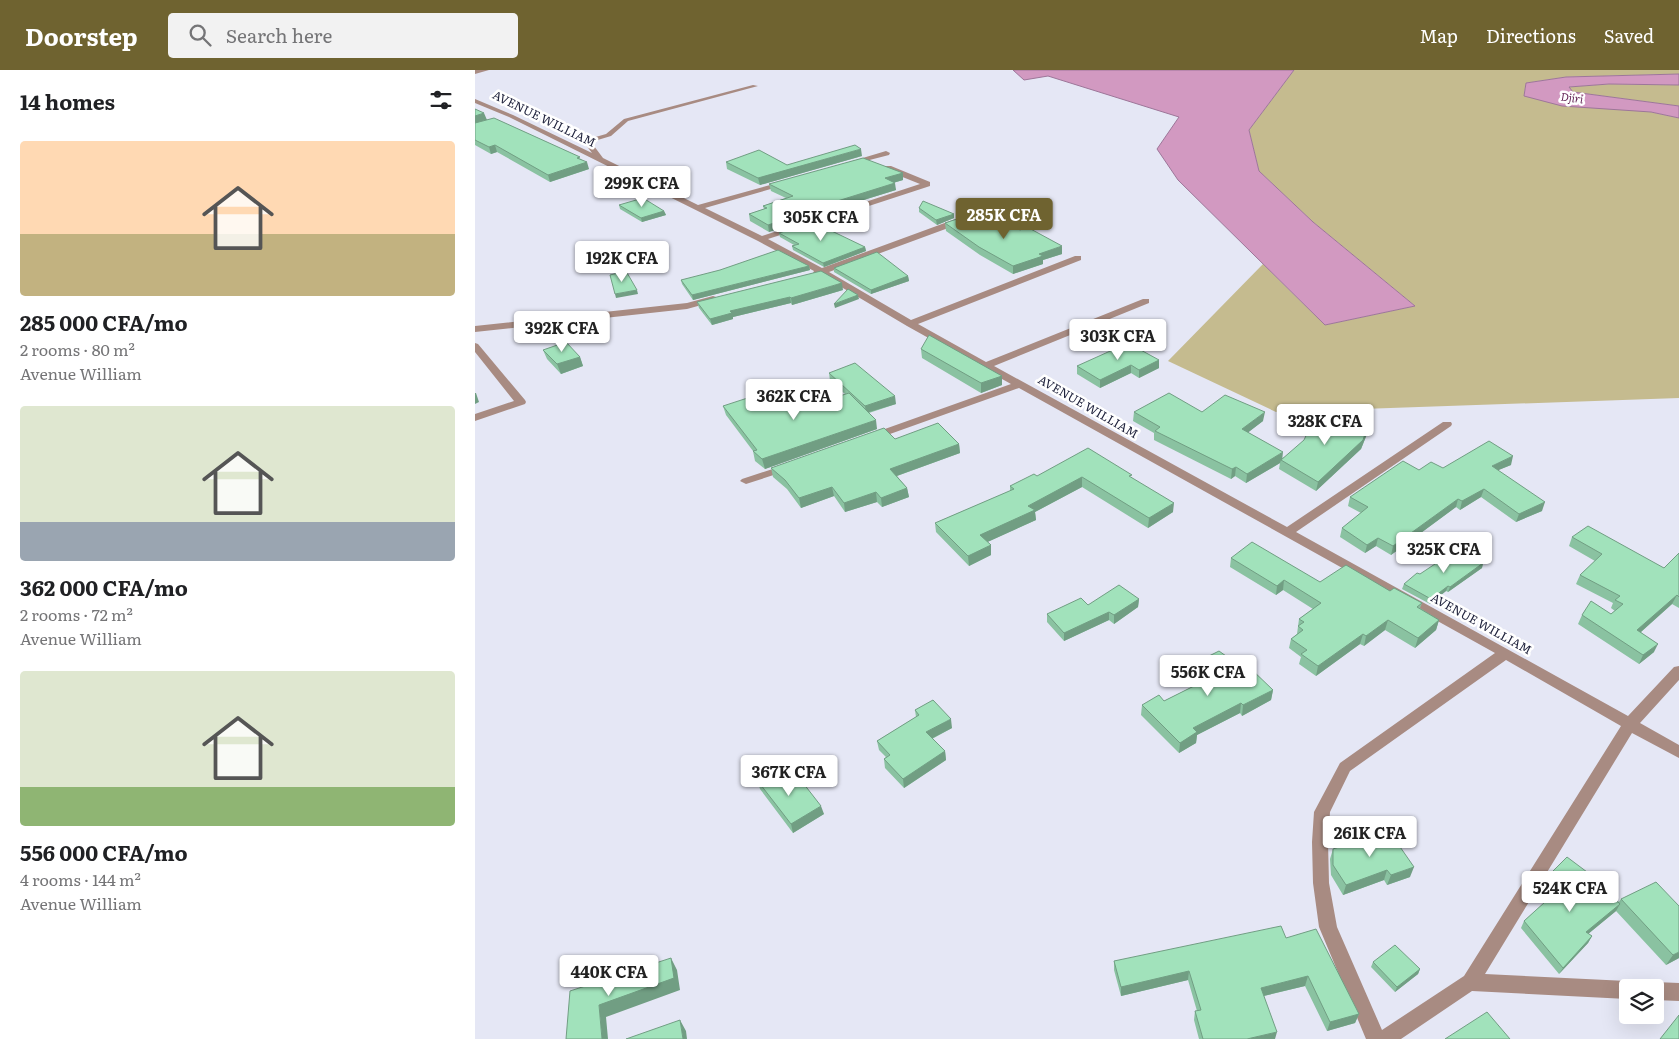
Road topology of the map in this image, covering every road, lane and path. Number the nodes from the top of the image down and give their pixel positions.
1 (486, 70) edge
2 (475, 72) edge
3 (755, 86) dead end
4 (475, 101) edge
5 (886, 153) dead end
6 (864, 159) junction
7 (601, 161) junction
8 (873, 163) edge
9 (846, 165) edge
10 (882, 166) edge
11 (791, 181) edge
12 (700, 208) junction
13 (994, 208) dead end
14 (761, 238) junction
15 (1078, 258) dead end
16 (823, 272) junction
17 (805, 276) edge
18 (723, 297) edge
19 (1146, 301) dead end
20 (910, 324) junction
21 (475, 328) edge
22 (475, 346) edge
23 (988, 365) junction
24 (1021, 384) junction
25 (475, 418) edge
26 (1447, 424) dead end
27 (865, 439) edge
28 (801, 462) edge
29 (746, 481) dead end
30 (1286, 533) junction
31 (1505, 653) junction
32 (1679, 672) edge
33 (1630, 724) junction
34 (1679, 752) edge
35 (1470, 982) junction
36 (1619, 990) edge
37 (1664, 991) edge
38 (1679, 992) edge
39 (1375, 1039) edge
40 (1385, 1039) edge

1 - 2 street
3 - 7 street
4 - 7 street, AVENUE WILLIAM
5 - 6 street
6 - 8 street
6 - 9 street
7 - 12 street, AVENUE WILLIAM
10 - 14 street
11 - 12 street
12 - 14 street, AVENUE WILLIAM
13 - 16 street
14 - 16 street, AVENUE WILLIAM
15 - 20 street
16 - 17 street
16 - 20 street, AVENUE WILLIAM
18 - 21 street
19 - 23 street
20 - 23 street, AVENUE WILLIAM
22 - 25 street
23 - 24 street, AVENUE WILLIAM
24 - 27 street
24 - 30 street, AVENUE WILLIAM
26 - 30 street
28 - 29 street
30 - 31 street, AVENUE WILLIAM
31 - 33 street, AVENUE WILLIAM
31 - 39 street
32 - 33 street
33 - 34 street, AVENUE WILLIAM
33 - 35 street
35 - 36 street
35 - 40 street
37 - 38 street

